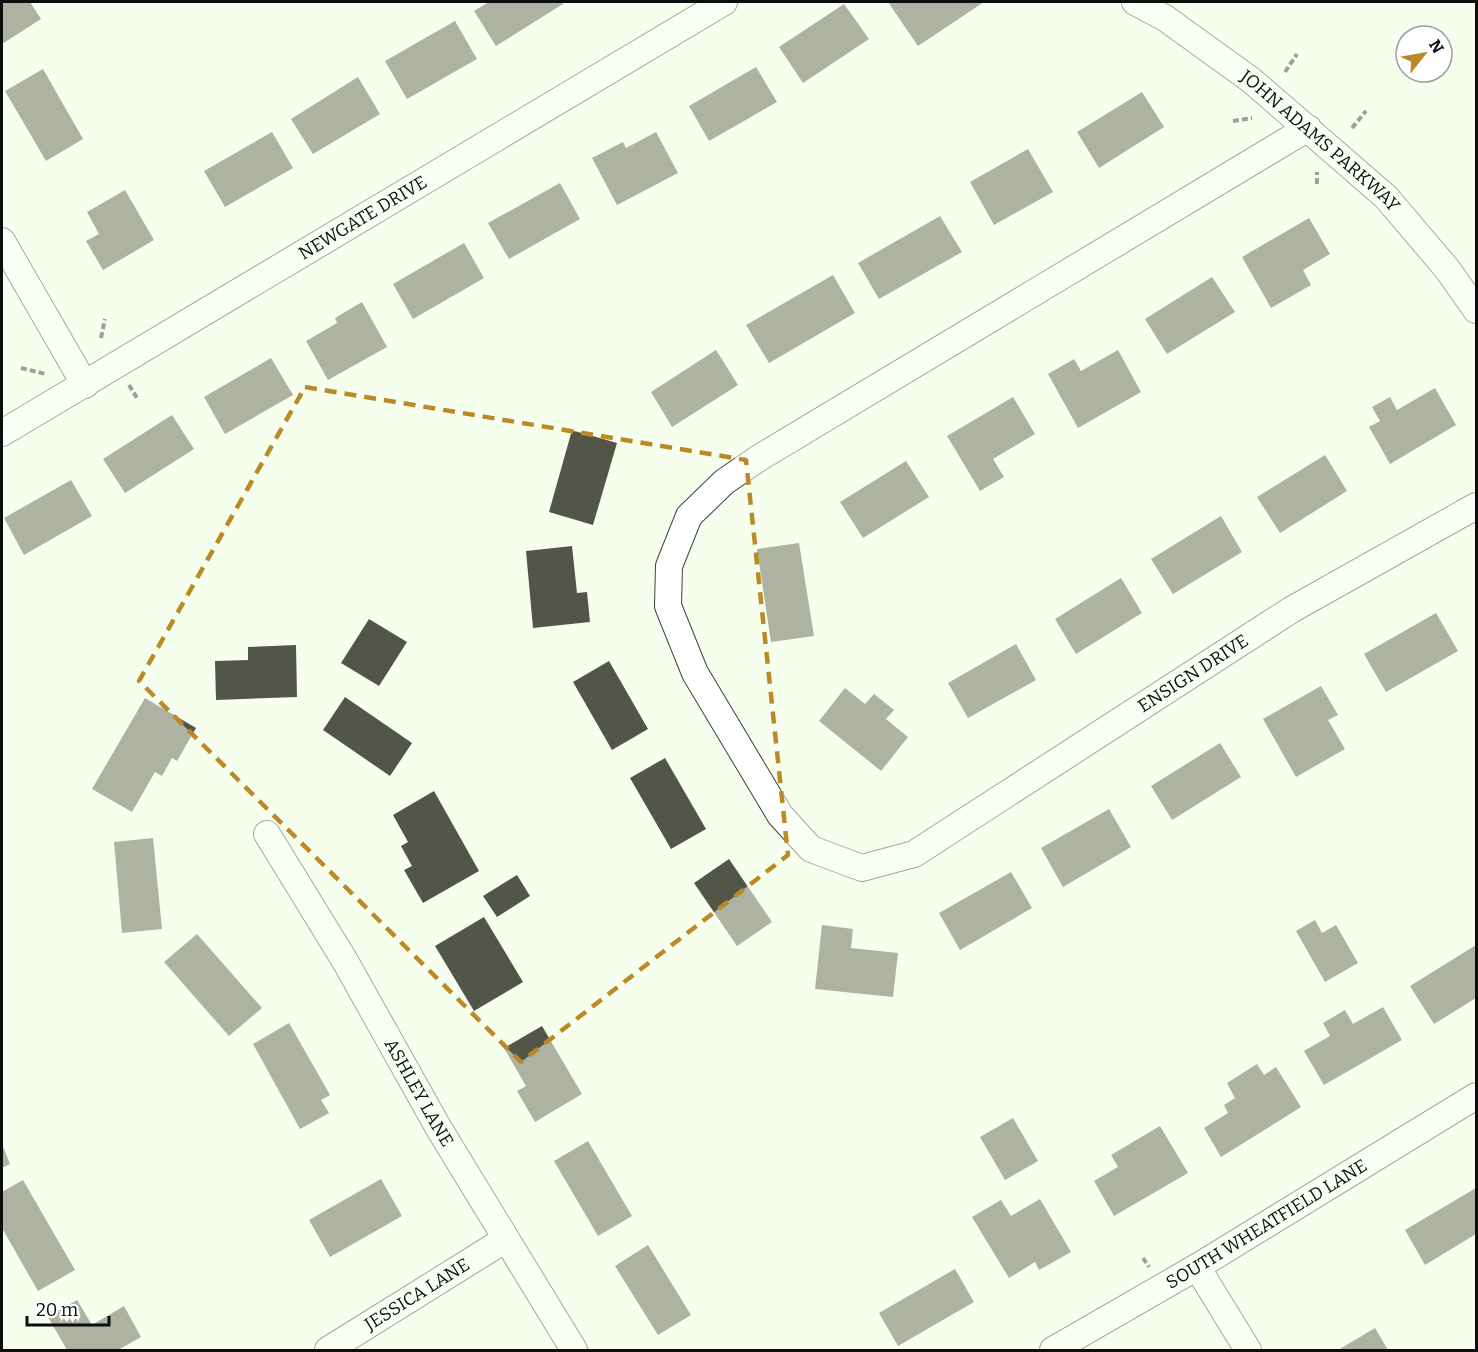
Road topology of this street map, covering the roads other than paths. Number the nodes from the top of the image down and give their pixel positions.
1 (724, 2) edge
2 (1135, 2) edge
3 (1308, 128) junction
4 (2, 241) edge
5 (1476, 310) edge
6 (85, 385) junction
7 (2, 433) edge
8 (1476, 506) edge
9 (267, 834) dead end
10 (1476, 1096) edge
11 (506, 1239) junction
12 (1197, 1267) junction
13 (328, 1350) edge
14 (574, 1350) edge
15 (1053, 1350) edge
16 (1248, 1350) edge

1 - 6 street, NEWGATE DRIVE
2 - 3 street, JOHN ADAMS PARKWAY
3 - 5 street, JOHN ADAMS PARKWAY
3 - 8 street, ENSIGN DRIVE
4 - 6 street
6 - 7 street, NEWGATE DRIVE
9 - 11 street, ASHLEY LANE
10 - 12 street, SOUTH WHEATFIELD LANE
11 - 13 street, JESSICA LANE
11 - 14 street, ASHLEY LANE
12 - 15 street, SOUTH WHEATFIELD LANE
12 - 16 street

